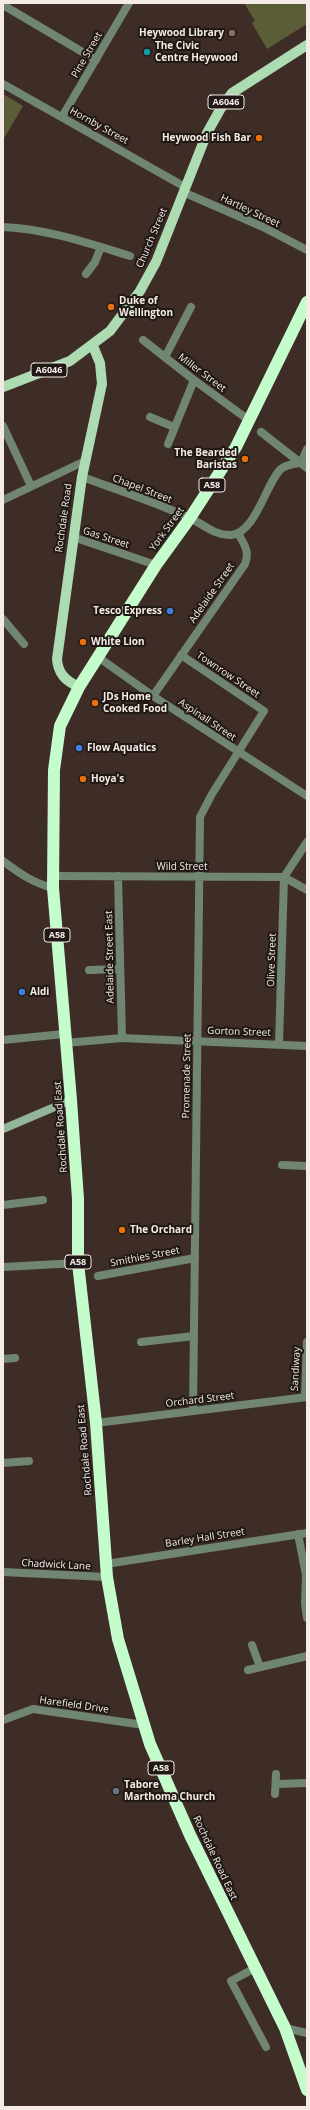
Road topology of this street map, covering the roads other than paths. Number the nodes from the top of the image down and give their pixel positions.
1 (129, 3) edge
2 (3, 5) edge
3 (307, 45) edge
4 (96, 60) junction
5 (3, 84) edge
6 (62, 117) junction
7 (184, 189) junction
8 (3, 227) edge
9 (101, 247) junction
10 (307, 250) edge
11 (130, 256) dead end
12 (86, 274) dead end
13 (307, 302) edge
14 (191, 307) dead end
15 (143, 340) dead end
16 (93, 346) junction
17 (165, 357) junction
18 (194, 380) junction
19 (3, 387) edge
20 (150, 417) dead end
21 (250, 421) junction
22 (3, 426) edge
23 (174, 427) junction
24 (261, 432) dead end
25 (168, 444) dead end
26 (307, 449) edge
27 (85, 461) junction
28 (304, 465) edge
29 (82, 477) junction
30 (31, 486) junction
31 (3, 500) edge
32 (190, 518) junction
33 (238, 533) junction
34 (72, 537) junction
35 (156, 565) junction
36 (3, 619) edge
37 (24, 644) dead end
38 (181, 655) junction
39 (98, 657) junction
40 (79, 687) junction
41 (153, 696) junction
42 (238, 752) junction
43 (54, 770) joint
44 (307, 796) edge
45 (307, 842) edge
46 (3, 861) edge
47 (53, 876) junction
48 (118, 876) junction
49 (199, 877) junction
50 (284, 877) junction
51 (53, 888) junction
52 (307, 890) edge
53 (120, 969) junction
54 (89, 970) dead end
55 (65, 1038) junction
56 (122, 1038) junction
57 (3, 1040) edge
58 (197, 1041) junction
59 (279, 1044) junction
60 (307, 1046) edge
61 (72, 1100) junction
62 (3, 1129) edge
63 (282, 1165) dead end
64 (307, 1166) edge
65 (43, 1200) dead end
66 (3, 1205) edge
67 (195, 1258) junction
68 (78, 1263) junction
69 (3, 1267) edge
70 (98, 1276) dead end
71 (194, 1336) junction
72 (141, 1342) dead end
73 (307, 1342) edge
74 (15, 1358) dead end
75 (3, 1359) edge
76 (306, 1397) edge
77 (193, 1411) junction
78 (96, 1423) junction
79 (29, 1461) dead end
80 (3, 1463) edge
81 (307, 1533) edge
82 (298, 1534) junction
83 (106, 1564) junction
84 (3, 1572) edge
85 (107, 1577) junction
86 (307, 1618) edge
87 (252, 1645) dead end
88 (307, 1656) edge
89 (260, 1667) junction
90 (248, 1670) dead end
91 (3, 1720) edge
92 (144, 1725) junction
93 (276, 1774) dead end
94 (307, 1783) edge
95 (277, 1784) junction
96 (274, 1794) dead end
97 (255, 1968) junction
98 (285, 2028) junction
99 (307, 2033) edge
100 (266, 2047) dead end
101 (307, 2090) edge

1 - 4 street, Pine Street
2 - 4 street
3 - 7 main road, A6046
4 - 6 street, Pine Street
5 - 6 street, Hornby Street
6 - 7 street, Hornby Street
7 - 10 street, Hartley Street
7 - 16 main road, Church Street / A6046
8 - 9 street
9 - 11 street
9 - 12 street
13 - 21 highway, York Street / A58
14 - 17 street
15 - 17 street, Miller Street
16 - 19 main road, A6046
16 - 27 main road, Rochdale Road
17 - 18 street, Miller Street
18 - 21 street, Miller Street
18 - 23 street
20 - 23 street
21 - 32 highway, York Street / A58
22 - 30 street
23 - 25 street
24 - 28 street
26 - 28 street
27 - 29 main road, Rochdale Road
27 - 30 street
28 - 33 street
29 - 32 street, Chapel Street
29 - 34 main road, Rochdale Road
30 - 31 street
32 - 33 street, Chapel Street
32 - 35 highway, York Street / A58
33 - 38 street, Adelaide Street
34 - 35 street, Gas Street
34 - 40 main road, Rochdale Road
35 - 39 highway, York Street / A58
36 - 37 street
38 - 41 street, Adelaide Street
38 - 42 street, Townrow Street
39 - 40 highway, York Street / A58
39 - 41 street, Aspinall Street
40 - 43 highway, York Street / A58
41 - 42 street, Aspinall Street
42 - 44 street, Aspinall Street
42 - 49 street, Promenade Street
43 - 47 highway, Rochdale Road East / A58
45 - 50 street
46 - 51 street
47 - 48 street, Wild Street
47 - 51 highway, Rochdale Road East / A58
48 - 49 street, Wild Street
48 - 53 street, Adelaide Street East
49 - 50 street, Wild Street
49 - 58 street, Promenade Street
50 - 52 street, Wild Street
50 - 59 street, Olive Street
51 - 55 highway, Rochdale Road East / A58
53 - 54 street
53 - 56 street, Adelaide Street East
55 - 56 street, Gorton Street
55 - 57 street, Gorton Street
55 - 61 highway, Rochdale Road East / A58
56 - 58 street, Gorton Street
58 - 59 street, Gorton Street
58 - 67 street, Promenade Street
59 - 60 street, Gorton Street
61 - 62 street
61 - 68 highway, Rochdale Road East / A58
63 - 64 street
65 - 66 street
67 - 70 street, Smithies Street
67 - 71 street, Promenade Street
68 - 69 street
68 - 78 highway, Rochdale Road East / A58
71 - 72 street
71 - 77 street, Promenade Street
73 - 76 street, Sandiway
74 - 75 street
76 - 77 street, Orchard Street
77 - 78 street, Orchard Street
78 - 83 highway, Rochdale Road East / A58
79 - 80 street
81 - 82 street, Barley Hall Street
82 - 83 street, Barley Hall Street
82 - 86 street
83 - 85 highway, Rochdale Road East / A58
84 - 85 street, Chadwick Lane
85 - 92 highway, Rochdale Road East / A58
87 - 89 street
88 - 89 street
89 - 90 street
91 - 92 street, Harefield Drive
92 - 97 highway, Rochdale Road East / A58
93 - 95 street
94 - 95 street
95 - 96 street
97 - 98 highway, Rochdale Road East / A58
97 - 100 street
98 - 99 street
98 - 101 highway, Rochdale Road East / A58

